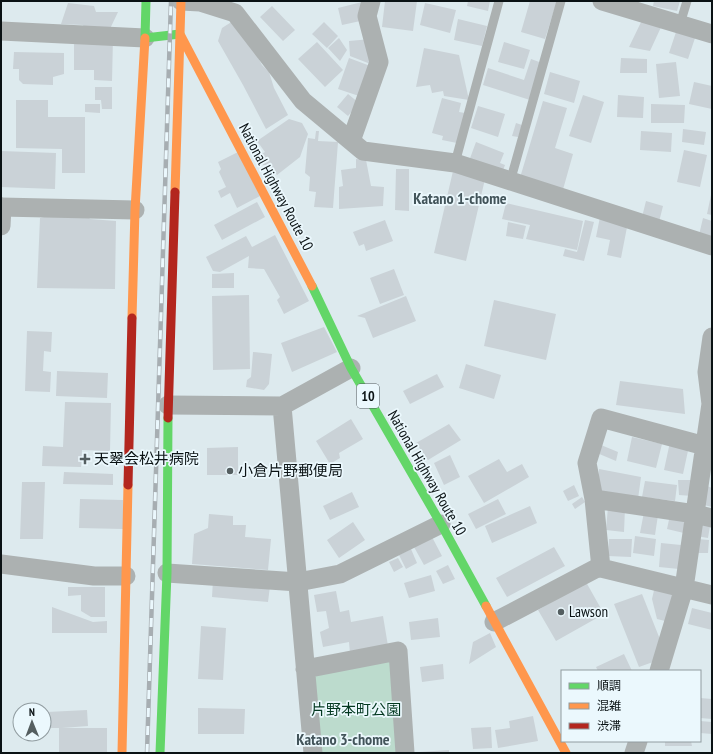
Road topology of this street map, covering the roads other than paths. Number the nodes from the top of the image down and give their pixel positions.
1 (146, 1) edge
2 (181, 1) edge
3 (371, 1) edge
4 (499, 1) edge
5 (561, 1) edge
6 (602, 1) edge
7 (687, 1) edge
8 (680, 24) junction
9 (2, 28) edge
10 (180, 34) junction
11 (712, 34) edge
12 (145, 38) junction
13 (351, 141) junction
14 (455, 164) junction
15 (510, 182) junction
16 (2, 207) edge
17 (135, 210) junction
18 (1, 226) edge
19 (712, 246) edge
20 (712, 338) edge
21 (351, 368) junction
22 (168, 405) junction
23 (282, 406) junction
24 (705, 446) junction
25 (594, 499) junction
26 (703, 516) edge
27 (441, 524) junction
28 (1, 564) edge
29 (601, 568) junction
30 (167, 573) junction
31 (126, 576) junction
32 (298, 582) junction
33 (684, 588) junction
34 (712, 595) edge
35 (494, 622) junction
36 (305, 669) junction
37 (659, 670) edge
38 (638, 742) edge
39 (122, 753) edge
40 (160, 753) edge
41 (313, 753) edge
42 (405, 753) edge
43 (566, 753) edge
44 (634, 753) edge

1 - 12 main road
2 - 10 main road, National Highway Route 10 / 10
2 - 13 street
3 - 13 street
4 - 14 lane
5 - 15 lane
6 - 8 street
7 - 8 lane
8 - 11 street
9 - 12 street
10 - 12 main road
10 - 21 main road, National Highway Route 10 / 10
10 - 22 main road
12 - 17 main road
13 - 14 street
14 - 15 street
15 - 19 street
16 - 17 street
16 - 18 street
17 - 31 main road
20 - 24 street
21 - 23 street
21 - 27 main road, National Highway Route 10 / 10
22 - 23 street
22 - 30 main road
23 - 32 street
24 - 25 street
24 - 26 street
25 - 26 street
25 - 29 street
26 - 33 street
27 - 32 street
27 - 35 main road, National Highway Route 10 / 10
28 - 31 street
29 - 33 street
29 - 35 street
30 - 32 street
30 - 40 main road
31 - 39 main road
32 - 36 street
33 - 34 street
33 - 37 street
35 - 43 main road, National Highway Route 10 / 10
36 - 41 street
36 - 42 street
38 - 44 street

